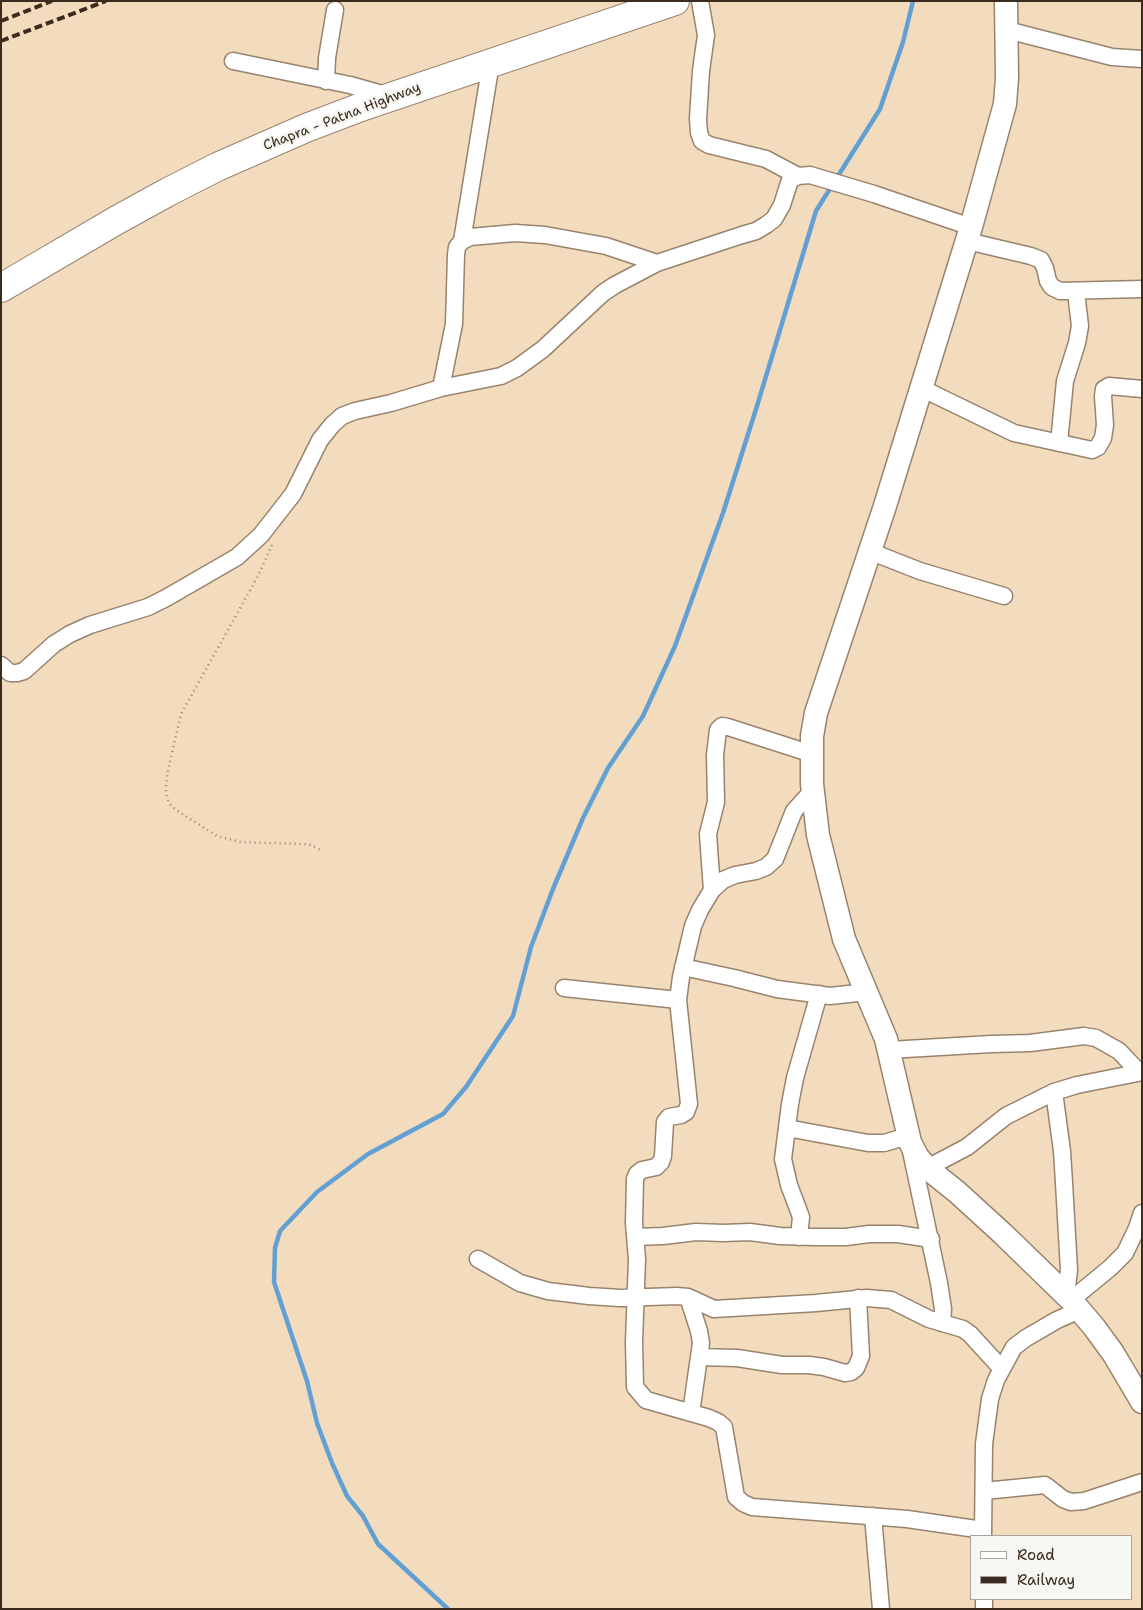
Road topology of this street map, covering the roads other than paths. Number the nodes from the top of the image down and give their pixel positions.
1 (676, 1) edge
2 (700, 1) edge
3 (1006, 1) edge
4 (334, 10) dead end
5 (1007, 30) junction
6 (1142, 59) edge
7 (233, 61) dead end
8 (490, 63) junction
9 (326, 81) junction
10 (392, 97) junction
11 (804, 175) junction
12 (969, 234) junction
13 (462, 241) junction
14 (657, 263) junction
15 (1, 288) edge
16 (1142, 289) edge
17 (1076, 292) junction
18 (441, 388) junction
19 (921, 388) junction
20 (1142, 389) edge
21 (1060, 443) junction
22 (869, 552) junction
23 (1004, 596) dead end
24 (1, 665) edge
25 (812, 754) junction
26 (813, 790) junction
27 (712, 890) junction
28 (683, 967) junction
29 (564, 988) dead end
30 (867, 992) junction
31 (819, 994) junction
32 (678, 1000) junction
33 (889, 1050) junction
34 (1141, 1072) edge
35 (1054, 1092) junction
36 (787, 1128) junction
37 (909, 1139) junction
38 (927, 1168) junction
39 (1142, 1213) edge
40 (636, 1236) junction
41 (799, 1236) junction
42 (931, 1239) junction
43 (478, 1259) dead end
44 (635, 1297) junction
45 (688, 1297) junction
46 (858, 1298) junction
47 (1072, 1302) junction
48 (942, 1323) junction
49 (700, 1357) junction
50 (1002, 1369) junction
51 (1142, 1402) edge
52 (691, 1413) junction
53 (1142, 1482) edge
54 (984, 1491) junction
55 (873, 1516) junction
56 (983, 1533) edge
57 (881, 1609) edge

1 - 8 highway, Chapra - Patna Highway
2 - 11 street
3 - 5 street
4 - 9 street
5 - 6 street
5 - 12 street
7 - 9 street
8 - 10 highway, Chapra - Patna Highway
8 - 13 street
9 - 10 street
10 - 15 highway, Chapra - Patna Highway
11 - 12 street
11 - 14 street
12 - 17 street
12 - 19 street
13 - 14 street
13 - 18 street
14 - 18 street
16 - 17 street
17 - 21 street
18 - 24 street
19 - 21 street
19 - 22 street
20 - 21 street
22 - 23 street
22 - 25 street
25 - 26 street
25 - 27 street
26 - 27 street
26 - 30 street
27 - 28 street
28 - 31 street
28 - 32 street
29 - 32 street
30 - 31 street
30 - 33 street
31 - 36 street
32 - 40 street
33 - 34 street
33 - 37 street
34 - 35 street
35 - 38 street
35 - 47 street
36 - 37 street
36 - 41 street
37 - 38 street
37 - 42 street
38 - 47 street
39 - 47 street
40 - 41 street
40 - 44 street
41 - 42 street
42 - 48 street
43 - 44 street
44 - 45 street
44 - 52 street
45 - 46 street
45 - 49 street
46 - 48 street
46 - 49 street
47 - 50 street
47 - 51 street
48 - 50 street
49 - 52 street
50 - 54 street
52 - 55 street
53 - 54 street
54 - 56 street
55 - 56 street
55 - 57 street

